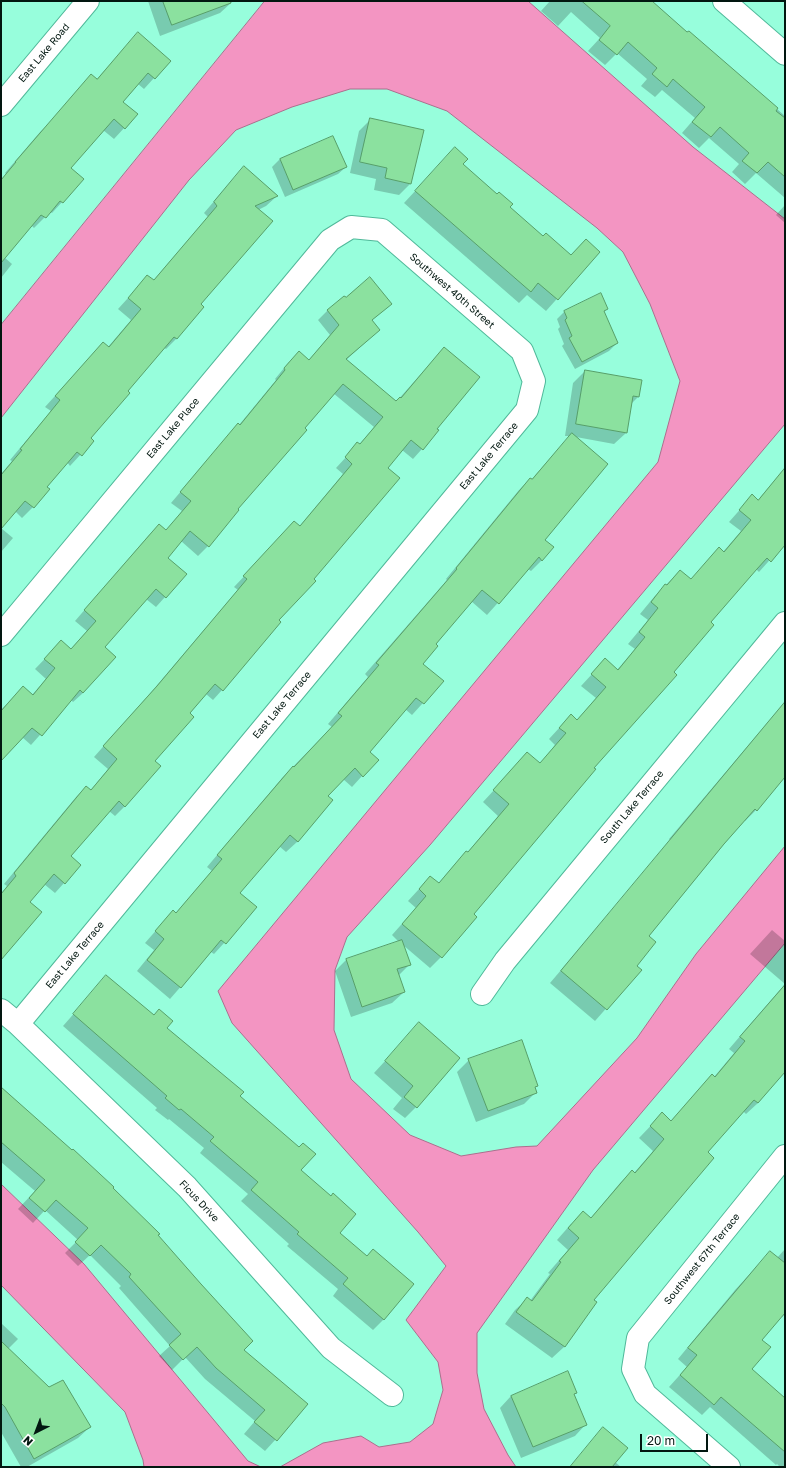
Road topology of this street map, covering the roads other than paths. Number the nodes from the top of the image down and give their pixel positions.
1 (88, 1) edge
2 (724, 1) edge
3 (785, 54) edge
4 (1, 106) edge
5 (351, 227) joint
6 (534, 381) joint
7 (785, 622) edge
8 (1, 635) edge
9 (482, 994) dead end
10 (1, 1010) edge
11 (18, 1024) junction
12 (782, 1167) edge
13 (392, 1394) dead end
14 (729, 1467) edge

1 - 4 street, East Lake Road
2 - 3 street
5 - 6 street, Southwest 40th Street
5 - 8 street, East Lake Place
6 - 11 street, East Lake Terrace
7 - 9 street, South Lake Terrace
10 - 11 street, Ficus Drive
11 - 13 street, Ficus Drive
12 - 14 street, Southwest 67th Terrace

